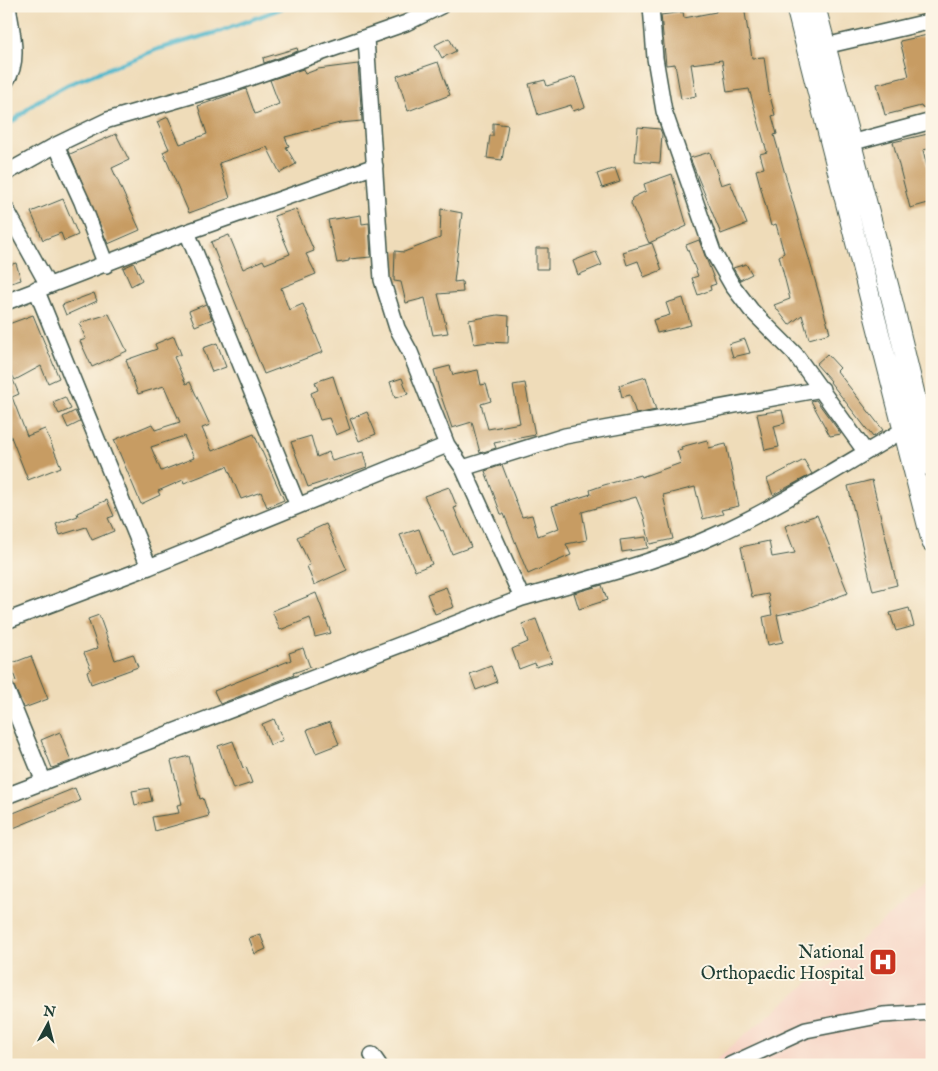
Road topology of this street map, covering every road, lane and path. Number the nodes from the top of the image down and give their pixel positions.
1 (8, 6) edge
2 (441, 6) edge
3 (651, 6) edge
4 (796, 6) edge
5 (815, 6) edge
6 (932, 21) edge
7 (366, 38) junction
8 (825, 46) junction
9 (6, 81) edge
10 (932, 121) edge
11 (850, 143) junction
12 (56, 145) junction
13 (375, 166) junction
14 (6, 173) edge
15 (6, 209) edge
16 (187, 232) junction
17 (106, 265) junction
18 (42, 287) junction
19 (6, 302) edge
20 (822, 389) junction
21 (926, 419) edge
22 (903, 430) junction
23 (447, 445) junction
24 (865, 451) junction
25 (932, 467) edge
26 (463, 468) junction
27 (298, 506) junction
28 (932, 542) edge
29 (149, 567) junction
30 (522, 598) junction
31 (6, 621) edge
32 (6, 689) edge
33 (44, 782) junction
34 (6, 796) edge
35 (932, 1012) edge
36 (730, 1065) edge

1 - 9 street
2 - 7 street
3 - 20 street
4 - 22 main road
5 - 8 main road
6 - 8 street
7 - 12 street
7 - 13 street
8 - 11 main road
10 - 11 street
11 - 21 main road
12 - 14 street
12 - 17 street
13 - 16 street
13 - 23 street
15 - 18 street
16 - 17 street
16 - 27 street
17 - 18 street
18 - 19 street
18 - 29 street
20 - 24 street
20 - 26 street
21 - 22 street
21 - 25 main road
22 - 24 street
22 - 28 main road
23 - 26 street
23 - 27 street
24 - 30 street
26 - 30 street
27 - 29 street
29 - 31 street
30 - 33 street
32 - 33 street
33 - 34 street
35 - 36 street

